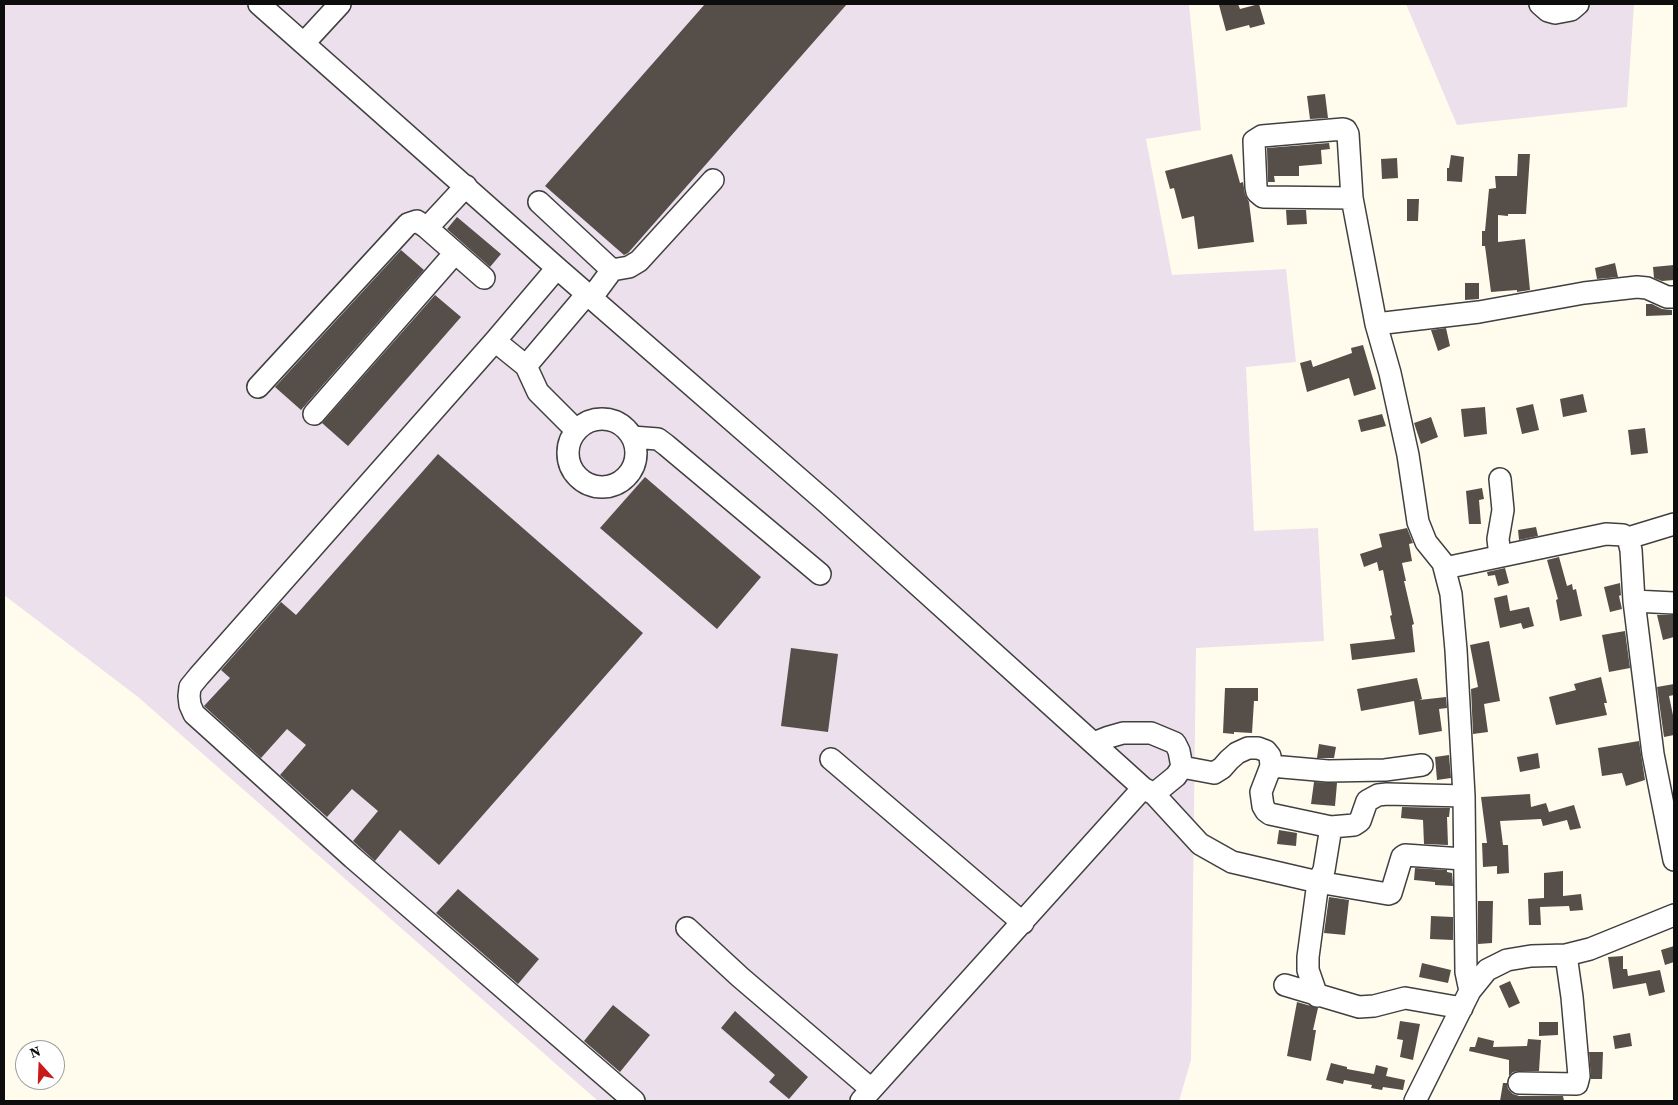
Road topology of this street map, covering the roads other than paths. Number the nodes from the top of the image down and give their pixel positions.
1 (259, 4) edge
2 (340, 4) edge
3 (1540, 4) edge
4 (1578, 4) edge
5 (304, 43) junction
6 (713, 180) dead end
7 (466, 186) junction
8 (1352, 198) junction
9 (539, 202) dead end
10 (427, 228) junction
11 (455, 253) junction
12 (557, 268) junction
13 (612, 270) junction
14 (484, 278) dead end
15 (590, 296) junction
16 (1674, 297) edge
17 (1376, 324) junction
18 (495, 341) junction
19 (526, 366) junction
20 (258, 387) dead end
21 (314, 414) dead end
22 (576, 430) junction
23 (632, 437) junction
24 (1500, 478) dead end
25 (1674, 524) edge
26 (1628, 538) junction
27 (1500, 556) junction
28 (1444, 568) junction
29 (820, 574) dead end
30 (1634, 601) junction
31 (1674, 603) edge
32 (1094, 743) junction
33 (831, 759) dead end
34 (1422, 765) dead end
35 (1271, 766) junction
36 (1182, 767) junction
37 (1149, 791) junction
38 (1464, 796) junction
39 (1331, 827) junction
40 (1463, 859) junction
41 (1674, 860) edge
42 (1318, 882) junction
43 (1674, 915) edge
44 (1023, 922) junction
45 (687, 928) dead end
46 (1566, 955) junction
47 (1285, 985) dead end
48 (1317, 996) junction
49 (1466, 999) junction
50 (1518, 1083) dead end
51 (1576, 1093) edge
52 (866, 1095) edge
53 (634, 1101) edge
54 (1414, 1101) edge

1 - 5 street
2 - 5 street
3 - 4 street
5 - 7 street
6 - 13 street
7 - 10 street
7 - 12 street
8 - 8 street
8 - 17 street
9 - 13 street
10 - 11 street
10 - 20 street
11 - 14 street
11 - 21 street
12 - 15 street
12 - 18 street
13 - 15 street
15 - 19 street
15 - 32 street
16 - 17 street
17 - 28 street
18 - 19 street
18 - 53 street
19 - 22 street
22 - 23 street
22 - 23 street
23 - 29 street
24 - 27 street
25 - 26 street
26 - 27 street
26 - 30 street
27 - 28 street
28 - 38 street
30 - 31 street
30 - 41 street
32 - 36 street
32 - 37 street
33 - 44 street
34 - 35 street
35 - 36 street
35 - 39 street
36 - 37 street
37 - 42 street
37 - 44 street
38 - 39 street
38 - 40 street
39 - 42 street
40 - 42 street
40 - 49 street
42 - 48 street
43 - 46 street
44 - 52 street
45 - 52 street
46 - 49 street
46 - 51 street
47 - 48 street
48 - 49 street
49 - 54 street
50 - 51 street

